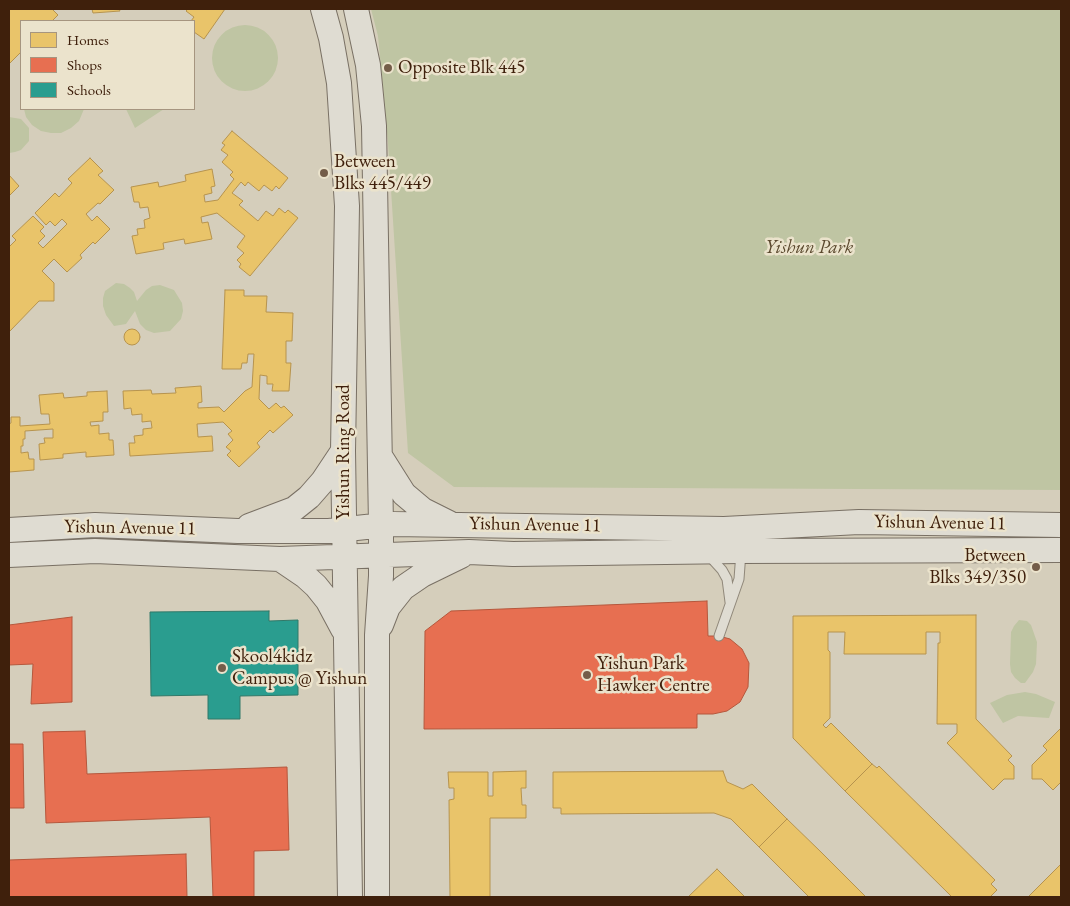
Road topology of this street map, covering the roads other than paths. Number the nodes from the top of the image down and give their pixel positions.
1 (323, 9) edge
2 (356, 9) edge
3 (343, 451) junction
4 (380, 456) junction
5 (451, 524) junction
6 (381, 525) junction
7 (496, 525) junction
8 (1061, 525) edge
9 (344, 529) junction
10 (724, 529) junction
11 (9, 530) edge
12 (238, 531) junction
13 (1061, 550) edge
14 (741, 551) junction
15 (469, 552) junction
16 (692, 552) junction
17 (513, 554) junction
18 (9, 555) edge
19 (381, 556) junction
20 (344, 557) junction
21 (280, 559) junction
22 (730, 605) junction
23 (345, 633) junction
24 (377, 635) junction
25 (719, 636) dead end
26 (350, 897) edge
27 (376, 897) edge

1 - 3 main road, Yishun Ring Road
2 - 4 main road, Yishun Ring Road
3 - 9 main road, Yishun Ring Road
3 - 12 main road
4 - 5 main road
4 - 6 main road, Yishun Ring Road
5 - 6 main road, Yishun Avenue 11
5 - 7 main road, Yishun Avenue 11
6 - 9 main road, Yishun Avenue 11
6 - 19 main road, Yishun Ring Road
7 - 10 main road, Yishun Avenue 11
7 - 17 main road
8 - 10 main road, Yishun Avenue 11
9 - 12 main road, Yishun Avenue 11
9 - 20 main road, Yishun Ring Road
10 - 14 main road
11 - 12 main road, Yishun Avenue 11
13 - 14 main road, Yishun Avenue 11
14 - 16 main road, Yishun Avenue 11
14 - 22 lane
15 - 17 main road, Yishun Avenue 11
15 - 19 main road, Yishun Avenue 11
15 - 24 main road
16 - 17 main road, Yishun Avenue 11
16 - 22 lane
18 - 21 main road, Yishun Avenue 11
19 - 20 main road, Yishun Avenue 11
19 - 24 main road, Yishun Ring Road
20 - 21 main road, Yishun Avenue 11
20 - 23 main road, Yishun Ring Road
21 - 23 main road
22 - 25 lane
23 - 26 main road, Yishun Ring Road
24 - 27 main road, Yishun Ring Road

